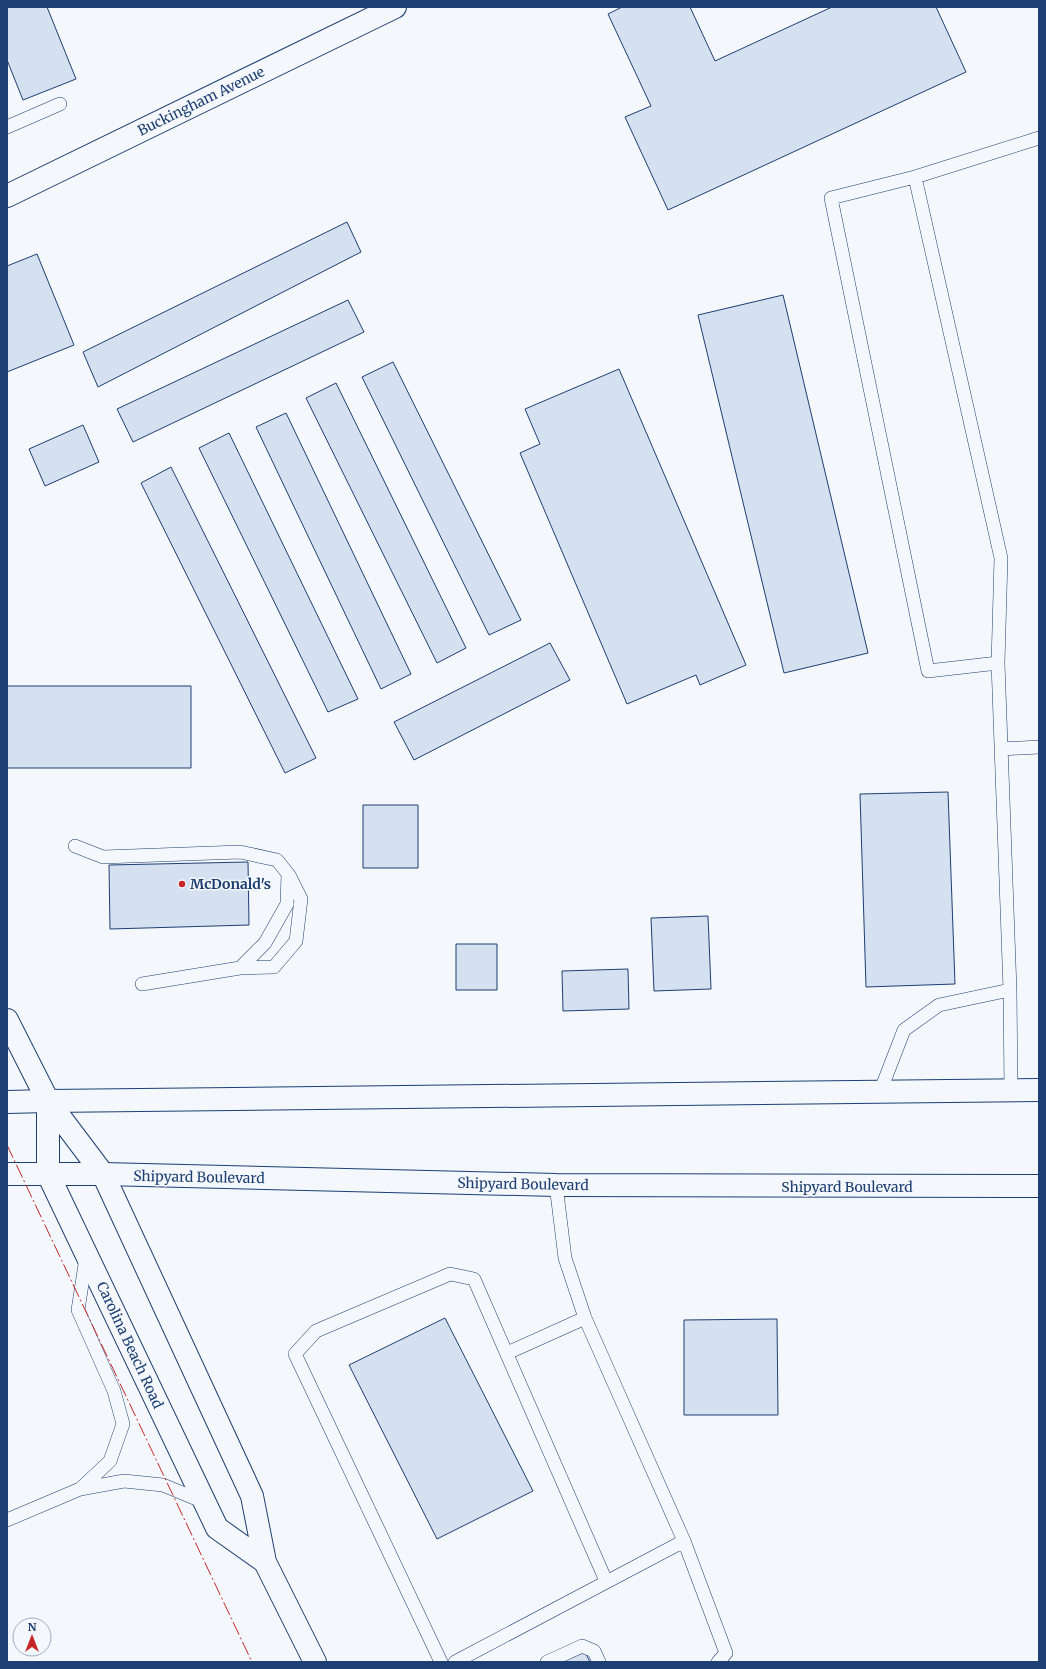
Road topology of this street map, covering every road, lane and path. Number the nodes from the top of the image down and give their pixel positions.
1 (395, 7) edge
2 (60, 104) dead end
3 (7, 127) edge
4 (1039, 138) edge
5 (915, 177) junction
6 (7, 196) edge
7 (998, 663) junction
8 (1039, 747) edge
9 (1001, 749) junction
10 (75, 846) dead end
11 (288, 874) junction
12 (240, 968) junction
13 (142, 984) dead end
14 (1010, 990) junction
15 (7, 1020) edge
16 (1011, 1090) junction
17 (1039, 1090) edge
18 (880, 1092) junction
19 (48, 1101) junction
20 (7, 1102) edge
21 (7, 1174) edge
22 (48, 1174) junction
23 (103, 1174) junction
24 (556, 1185) junction
25 (1039, 1186) edge
26 (87, 1254) junction
27 (585, 1318) junction
28 (507, 1354) junction
29 (80, 1489) junction
30 (204, 1502) junction
31 (7, 1520) edge
32 (684, 1541) junction
33 (265, 1562) junction
34 (606, 1581) junction
35 (315, 1662) edge
36 (441, 1662) edge
37 (455, 1662) edge
38 (547, 1662) edge
39 (599, 1662) edge
40 (718, 1662) edge

1 - 6 main road, Buckingham Avenue
2 - 3 lane
4 - 5 lane
5 - 7 lane
5 - 7 lane
7 - 9 lane
8 - 9 lane
9 - 14 lane
10 - 11 lane
11 - 12 lane
11 - 12 lane
12 - 13 lane
14 - 16 lane
14 - 18 lane
15 - 19 main road, Carolina Beach Road
16 - 17 main road
16 - 18 main road
18 - 19 main road
19 - 20 main road
19 - 22 main road, Carolina Beach Road
19 - 23 main road, Carolina Beach Road
21 - 22 main road, Shipyard Boulevard
22 - 23 main road, Shipyard Boulevard
22 - 26 main road, Carolina Beach Road
23 - 24 main road, Shipyard Boulevard
23 - 33 main road, Carolina Beach Road
24 - 25 main road, Shipyard Boulevard
24 - 27 lane
26 - 29 lane
26 - 30 main road, Carolina Beach Road
27 - 28 lane
27 - 32 lane
28 - 34 lane
28 - 36 lane
29 - 30 lane
29 - 31 lane
30 - 33 main road, Carolina Beach Road
32 - 34 lane
32 - 40 lane
33 - 35 main road, Carolina Beach Road
34 - 37 lane
38 - 39 lane

